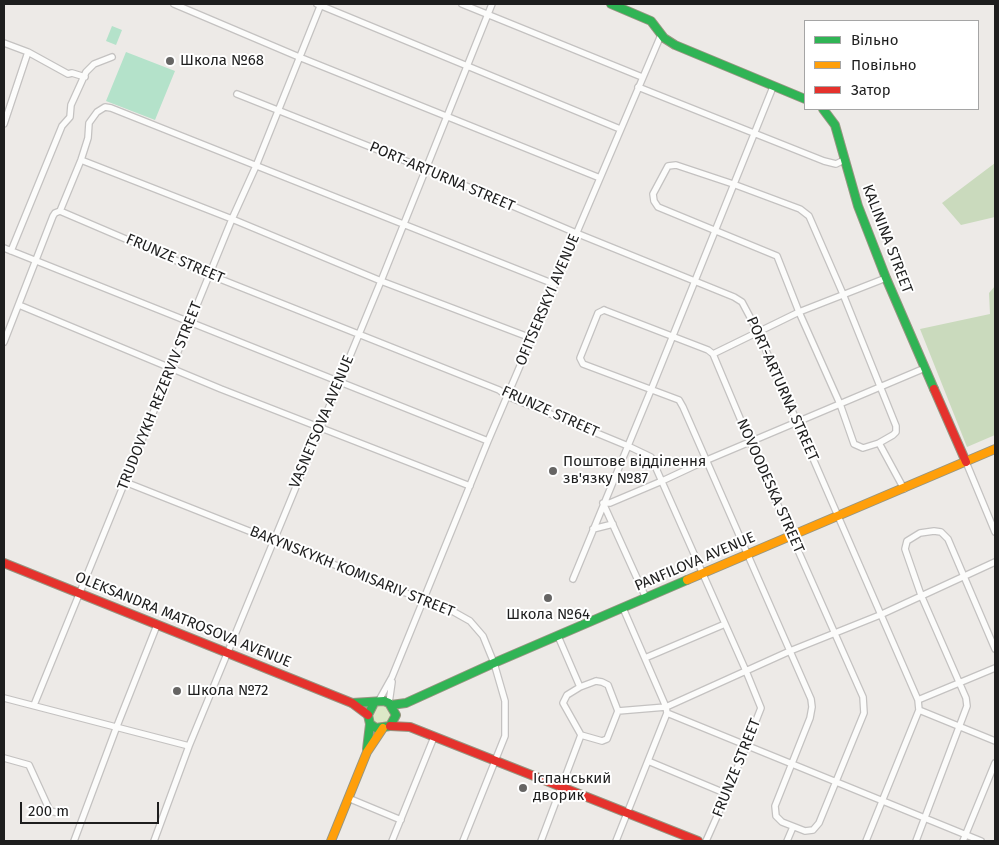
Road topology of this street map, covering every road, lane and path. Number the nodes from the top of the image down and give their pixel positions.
1 (174, 4) edge
2 (319, 4) edge
3 (462, 4) edge
4 (492, 4) edge
5 (611, 4) edge
6 (488, 14) junction
7 (661, 34) junction
8 (4, 43) edge
9 (28, 52) junction
10 (300, 57) junction
11 (112, 58) dead end
12 (467, 66) junction
13 (84, 77) junction
14 (642, 77) junction
15 (638, 87) junction
16 (773, 87) junction
17 (237, 94) dead end
18 (804, 99) edge
19 (278, 110) junction
20 (824, 110) edge
21 (448, 116) junction
22 (4, 124) edge
23 (620, 129) junction
24 (754, 134) junction
25 (81, 160) junction
26 (844, 160) junction
27 (256, 166) junction
28 (426, 169) junction
29 (600, 178) junction
30 (733, 184) junction
31 (60, 210) junction
32 (232, 219) junction
33 (403, 223) junction
34 (714, 231) junction
35 (576, 233) junction
36 (4, 248) edge
37 (11, 251) junction
38 (35, 260) junction
39 (210, 275) junction
40 (886, 278) junction
41 (381, 280) junction
42 (695, 280) junction
43 (554, 284) junction
44 (842, 294) junction
45 (18, 305) junction
46 (799, 312) junction
47 (190, 322) junction
48 (758, 332) junction
49 (358, 335) junction
50 (672, 337) junction
51 (531, 338) junction
52 (4, 342) edge
53 (713, 354) junction
54 (925, 368) junction
55 (172, 369) junction
56 (339, 383) junction
57 (882, 386) junction
58 (651, 390) junction
59 (506, 396) junction
60 (840, 404) junction
61 (796, 422) junction
62 (319, 428) junction
63 (488, 441) junction
64 (750, 442) junction
65 (879, 443) junction
66 (628, 446) junction
67 (995, 449) edge
68 (707, 460) junction
69 (966, 462) junction
70 (662, 481) junction
71 (126, 482) junction
72 (470, 486) junction
73 (904, 488) junction
74 (603, 503) junction
75 (838, 517) junction
76 (613, 524) junction
77 (593, 529) junction
78 (995, 532) edge
79 (792, 536) junction
80 (273, 540) junction
81 (748, 554) junction
82 (4, 562) edge
83 (995, 562) edge
84 (703, 574) junction
85 (964, 577) junction
86 (573, 579) dead end
87 (79, 593) junction
88 (921, 595) junction
89 (646, 598) junction
90 (423, 600) junction
91 (623, 608) junction
92 (880, 615) junction
93 (725, 624) junction
94 (157, 625) junction
95 (834, 633) junction
96 (558, 636) junction
97 (995, 649) edge
98 (790, 651) junction
99 (227, 653) junction
100 (645, 658) junction
101 (494, 663) junction
102 (995, 668) edge
103 (746, 671) junction
104 (392, 677) junction
105 (960, 683) junction
106 (580, 687) junction
107 (4, 698) edge
108 (918, 700) junction
109 (376, 702) junction
110 (352, 704) junction
111 (390, 704) junction
112 (406, 704) junction
113 (34, 705) junction
114 (667, 710) junction
115 (919, 710) junction
116 (618, 711) junction
117 (368, 715) junction
118 (396, 715) junction
119 (370, 724) junction
120 (117, 726) junction
121 (960, 726) junction
122 (386, 727) junction
123 (410, 727) junction
124 (581, 735) junction
125 (434, 737) junction
126 (995, 741) edge
127 (747, 745) junction
128 (189, 746) junction
129 (367, 752) junction
130 (4, 758) edge
131 (495, 761) junction
132 (648, 761) junction
133 (995, 763) edge
134 (792, 764) junction
135 (836, 782) junction
136 (562, 788) junction
137 (727, 794) junction
138 (348, 798) junction
139 (882, 801) junction
140 (59, 813) dead end
141 (627, 813) junction
142 (925, 818) junction
143 (401, 820) junction
144 (793, 827) junction
145 (964, 838) edge
146 (74, 841) edge
147 (154, 841) edge
148 (331, 841) edge
149 (392, 841) edge
150 (464, 841) edge
151 (541, 841) edge
152 (616, 841) edge
153 (698, 841) edge
154 (706, 841) edge
155 (787, 841) edge
156 (866, 841) edge
157 (916, 841) edge
158 (981, 841) edge

1 - 10 street
2 - 10 street, TRUDOVYKH REZERVIV STREET
2 - 12 street
3 - 6 street
4 - 6 street, VASNETSOVA AVENUE
5 - 7 main road
6 - 12 street, VASNETSOVA AVENUE
6 - 14 street
7 - 14 street, OFITSERSKYI AVENUE
7 - 16 main road
8 - 9 street
9 - 13 street
9 - 22 street
10 - 19 street, TRUDOVYKH REZERVIV STREET
10 - 21 street
11 - 13 street
12 - 21 street, VASNETSOVA AVENUE
12 - 23 street
13 - 37 street
14 - 15 street, OFITSERSKYI AVENUE
15 - 23 street, OFITSERSKYI AVENUE
15 - 24 street
16 - 18 main road
16 - 24 street
17 - 19 street, PORT-ARTURNA STREET
19 - 27 street, TRUDOVYKH REZERVIV STREET
19 - 28 street, PORT-ARTURNA STREET
20 - 26 main road, KALININA STREET
21 - 28 street, VASNETSOVA AVENUE
21 - 29 street
23 - 29 street, OFITSERSKYI AVENUE
24 - 26 street
24 - 30 street
25 - 27 street
25 - 31 street
25 - 32 street
26 - 40 main road, KALININA STREET
27 - 32 street, TRUDOVYKH REZERVIV STREET
27 - 33 street
28 - 33 street, VASNETSOVA AVENUE
28 - 35 street, PORT-ARTURNA STREET
29 - 35 street, OFITSERSKYI AVENUE
30 - 34 street
30 - 34 street
30 - 44 street
31 - 38 street
31 - 39 street, FRUNZE STREET
32 - 39 street, TRUDOVYKH REZERVIV STREET
32 - 41 street
33 - 41 street, VASNETSOVA AVENUE
33 - 43 street
34 - 42 street
34 - 46 street
35 - 42 street, PORT-ARTURNA STREET
35 - 43 street, OFITSERSKYI AVENUE
36 - 37 street
37 - 38 street
38 - 45 street
38 - 47 street
39 - 47 street, TRUDOVYKH REZERVIV STREET
39 - 49 street, FRUNZE STREET
40 - 44 street
40 - 54 main road, KALININA STREET
41 - 49 street, VASNETSOVA AVENUE
41 - 51 street
42 - 48 street, PORT-ARTURNA STREET
42 - 50 street
43 - 51 street, OFITSERSKYI AVENUE
44 - 46 street
44 - 57 street
45 - 52 street
45 - 55 street
46 - 48 street
46 - 60 street
47 - 55 street, TRUDOVYKH REZERVIV STREET
47 - 56 street
48 - 53 street
48 - 61 street, PORT-ARTURNA STREET
49 - 56 street, VASNETSOVA AVENUE
49 - 59 street, FRUNZE STREET
50 - 53 street
50 - 58 street
50 - 58 street
51 - 59 street, OFITSERSKYI AVENUE
53 - 64 street, NOVOODESKA STREET
54 - 57 street
54 - 69 main road, KALININA STREET
55 - 62 street
55 - 71 street, TRUDOVYKH REZERVIV STREET
56 - 62 street, VASNETSOVA AVENUE
56 - 63 street
57 - 60 street
57 - 65 street
58 - 66 street
58 - 68 street
59 - 63 street, OFITSERSKYI AVENUE
59 - 66 street, FRUNZE STREET
60 - 61 street
60 - 65 street
61 - 64 street
61 - 75 street, PORT-ARTURNA STREET
62 - 72 street
62 - 80 street, VASNETSOVA AVENUE
63 - 72 street, OFITSERSKYI AVENUE
64 - 68 street
64 - 79 street, NOVOODESKA STREET
65 - 73 street
66 - 70 street, FRUNZE STREET
66 - 74 street
67 - 69 main road, PANFILOVA AVENUE
68 - 70 street
68 - 81 street
69 - 73 main road, PANFILOVA AVENUE
69 - 78 street, KALININA STREET
70 - 74 street
70 - 84 street, FRUNZE STREET
71 - 80 street, BAKYNSKYKH KOMISARIV STREET
71 - 87 street, TRUDOVYKH REZERVIV STREET
72 - 90 street, OFITSERSKYI AVENUE
73 - 75 main road, PANFILOVA AVENUE
74 - 76 street
74 - 77 street
75 - 79 main road, PANFILOVA AVENUE
75 - 92 street, PORT-ARTURNA STREET
76 - 77 street
76 - 89 street
77 - 86 street
79 - 81 main road, PANFILOVA AVENUE
79 - 95 street, NOVOODESKA STREET
80 - 90 street, BAKYNSKYKH KOMISARIV STREET
80 - 99 street, VASNETSOVA AVENUE
81 - 84 main road, PANFILOVA AVENUE
81 - 98 street
82 - 87 main road, OLEKSANDRA MATROSOVA AVENUE
83 - 85 street
84 - 89 main road, PANFILOVA AVENUE
84 - 93 street, FRUNZE STREET
85 - 88 street
85 - 88 street
85 - 97 street
87 - 94 main road, OLEKSANDRA MATROSOVA AVENUE
87 - 113 street, TRUDOVYKH REZERVIV STREET
88 - 92 street
88 - 105 street
89 - 91 main road, PANFILOVA AVENUE
90 - 101 street, BAKYNSKYKH KOMISARIV STREET
90 - 104 street, OFITSERSKYI AVENUE
91 - 96 main road, PANFILOVA AVENUE
91 - 100 street
92 - 95 street
92 - 108 street, PORT-ARTURNA STREET
93 - 100 street
93 - 103 street, FRUNZE STREET
94 - 99 main road, OLEKSANDRA MATROSOVA AVENUE
94 - 120 street
95 - 98 street
95 - 135 street, NOVOODESKA STREET
96 - 101 main road, PANFILOVA AVENUE
96 - 106 street
98 - 103 street
98 - 134 street
99 - 110 main road, OLEKSANDRA MATROSOVA AVENUE
99 - 128 street, VASNETSOVA AVENUE
100 - 114 street
101 - 112 main road, PANFILOVA AVENUE
101 - 131 street, BAKYNSKYKH KOMISARIV STREET
102 - 105 street
103 - 114 street
103 - 127 street, FRUNZE STREET
104 - 109 street
104 - 111 street
105 - 108 street
105 - 121 street
106 - 116 street
106 - 124 street
107 - 113 street
108 - 115 street, PORT-ARTURNA STREET
109 - 110 main road
109 - 111 main road
109 - 117 main road
110 - 117 main road
111 - 112 main road, PANFILOVA AVENUE
111 - 118 main road
112 - 118 main road, PANFILOVA AVENUE
113 - 120 street
114 - 116 street
114 - 127 street
114 - 132 street
115 - 121 street
115 - 139 street, PORT-ARTURNA STREET
116 - 124 street
117 - 119 main road
118 - 122 main road
118 - 123 main road
119 - 122 main road
119 - 129 main road
120 - 128 street
120 - 146 street
121 - 126 street
121 - 142 street
122 - 123 main road
122 - 129 main road
123 - 125 main road
124 - 136 street
125 - 131 main road
125 - 143 street
127 - 134 street
127 - 137 street, FRUNZE STREET
128 - 147 street, VASNETSOVA AVENUE
129 - 138 main road
130 - 140 street
131 - 136 main road
131 - 150 street, BAKYNSKYKH KOMISARIV STREET
132 - 137 street
132 - 141 street
133 - 145 street
134 - 135 street
134 - 144 street
135 - 139 street
135 - 144 street, NOVOODESKA STREET
136 - 141 main road
136 - 151 street
137 - 154 street, FRUNZE STREET
138 - 143 street
138 - 148 main road
139 - 142 street
139 - 156 street, PORT-ARTURNA STREET
141 - 152 street
141 - 153 main road
142 - 145 street
142 - 157 street
143 - 149 street
144 - 155 street
145 - 158 street

